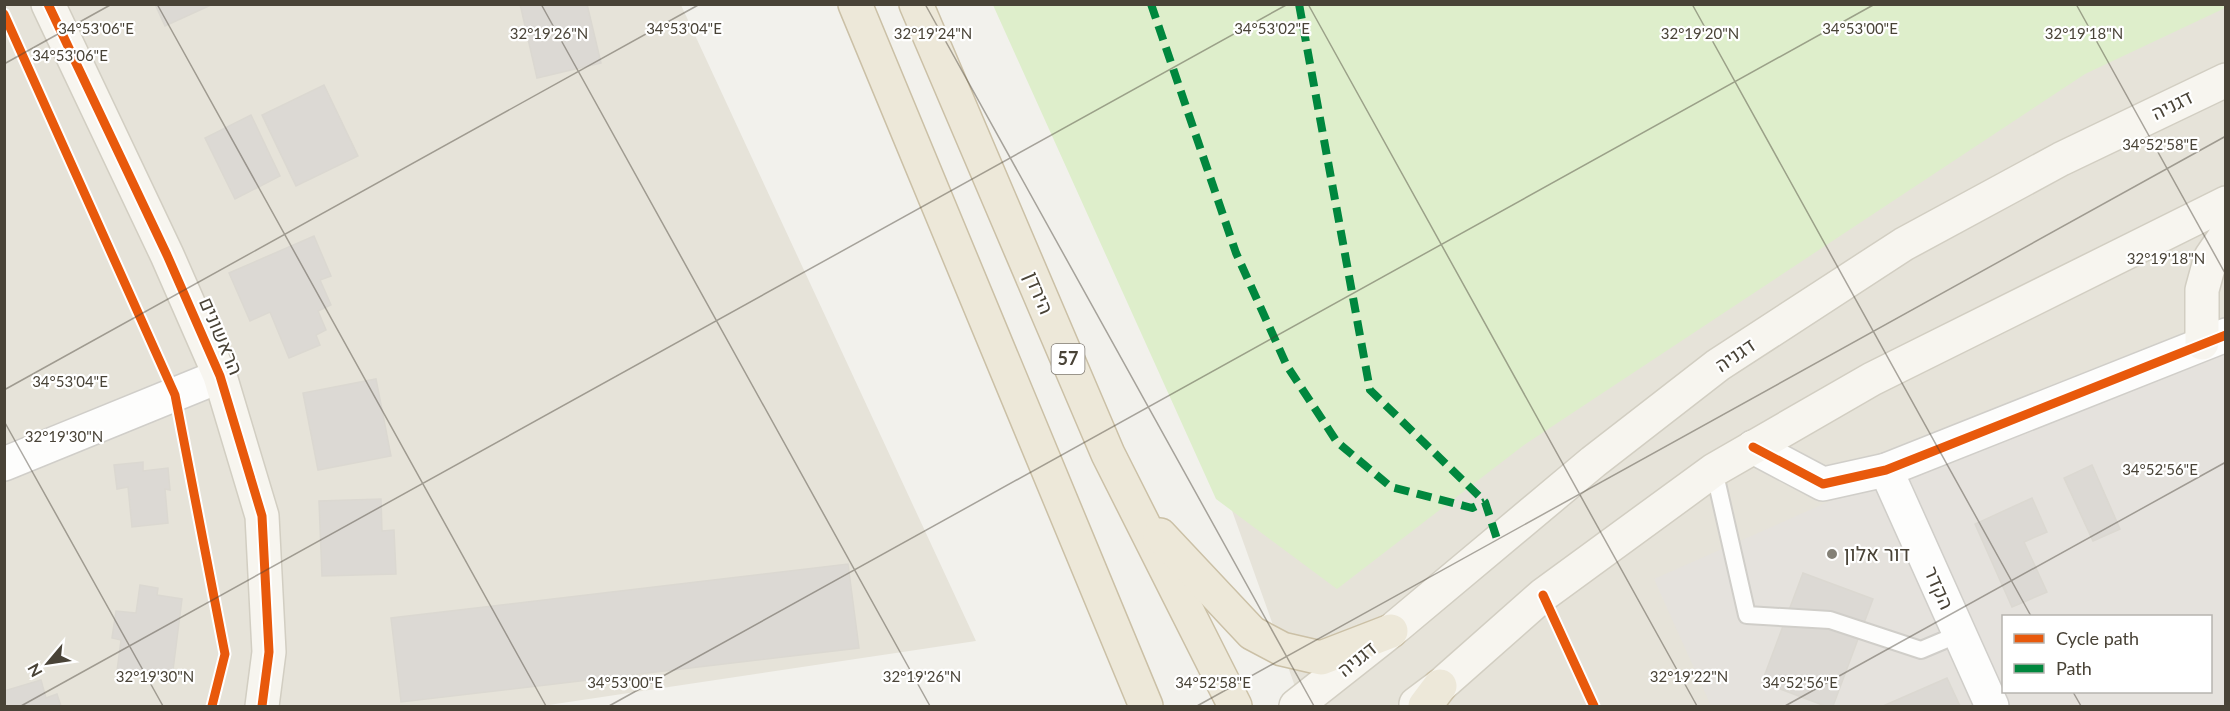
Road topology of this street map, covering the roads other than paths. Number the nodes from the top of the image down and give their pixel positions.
1 (48, 4) edge
2 (855, 4) edge
3 (916, 4) edge
4 (2226, 80) edge
5 (2226, 203) edge
6 (2226, 234) edge
7 (2214, 339) edge
8 (220, 376) junction
9 (1753, 447) junction
10 (4, 464) edge
11 (1713, 470) junction
12 (1886, 470) junction
13 (1136, 509) junction
14 (1391, 631) junction
15 (1959, 634) junction
16 (1433, 696) edge
17 (262, 706) edge
18 (1146, 706) edge
19 (1235, 706) edge
20 (1296, 706) edge
21 (1412, 706) edge
22 (1992, 706) edge

1 - 8 main road, הראשונים
2 - 18 highway
3 - 13 highway, הירדן / 57
4 - 14 main road, דגניה
5 - 9 main road
6 - 7 main road
7 - 12 street
8 - 10 street
8 - 17 main road, הראשונים
9 - 11 main road
9 - 12 street
11 - 15 lane
11 - 16 main road
12 - 15 street, הקדר
13 - 14 highway
13 - 19 highway, הירדן / 57
14 - 20 main road, דגניה
15 - 22 street, הקדר
16 - 21 main road

